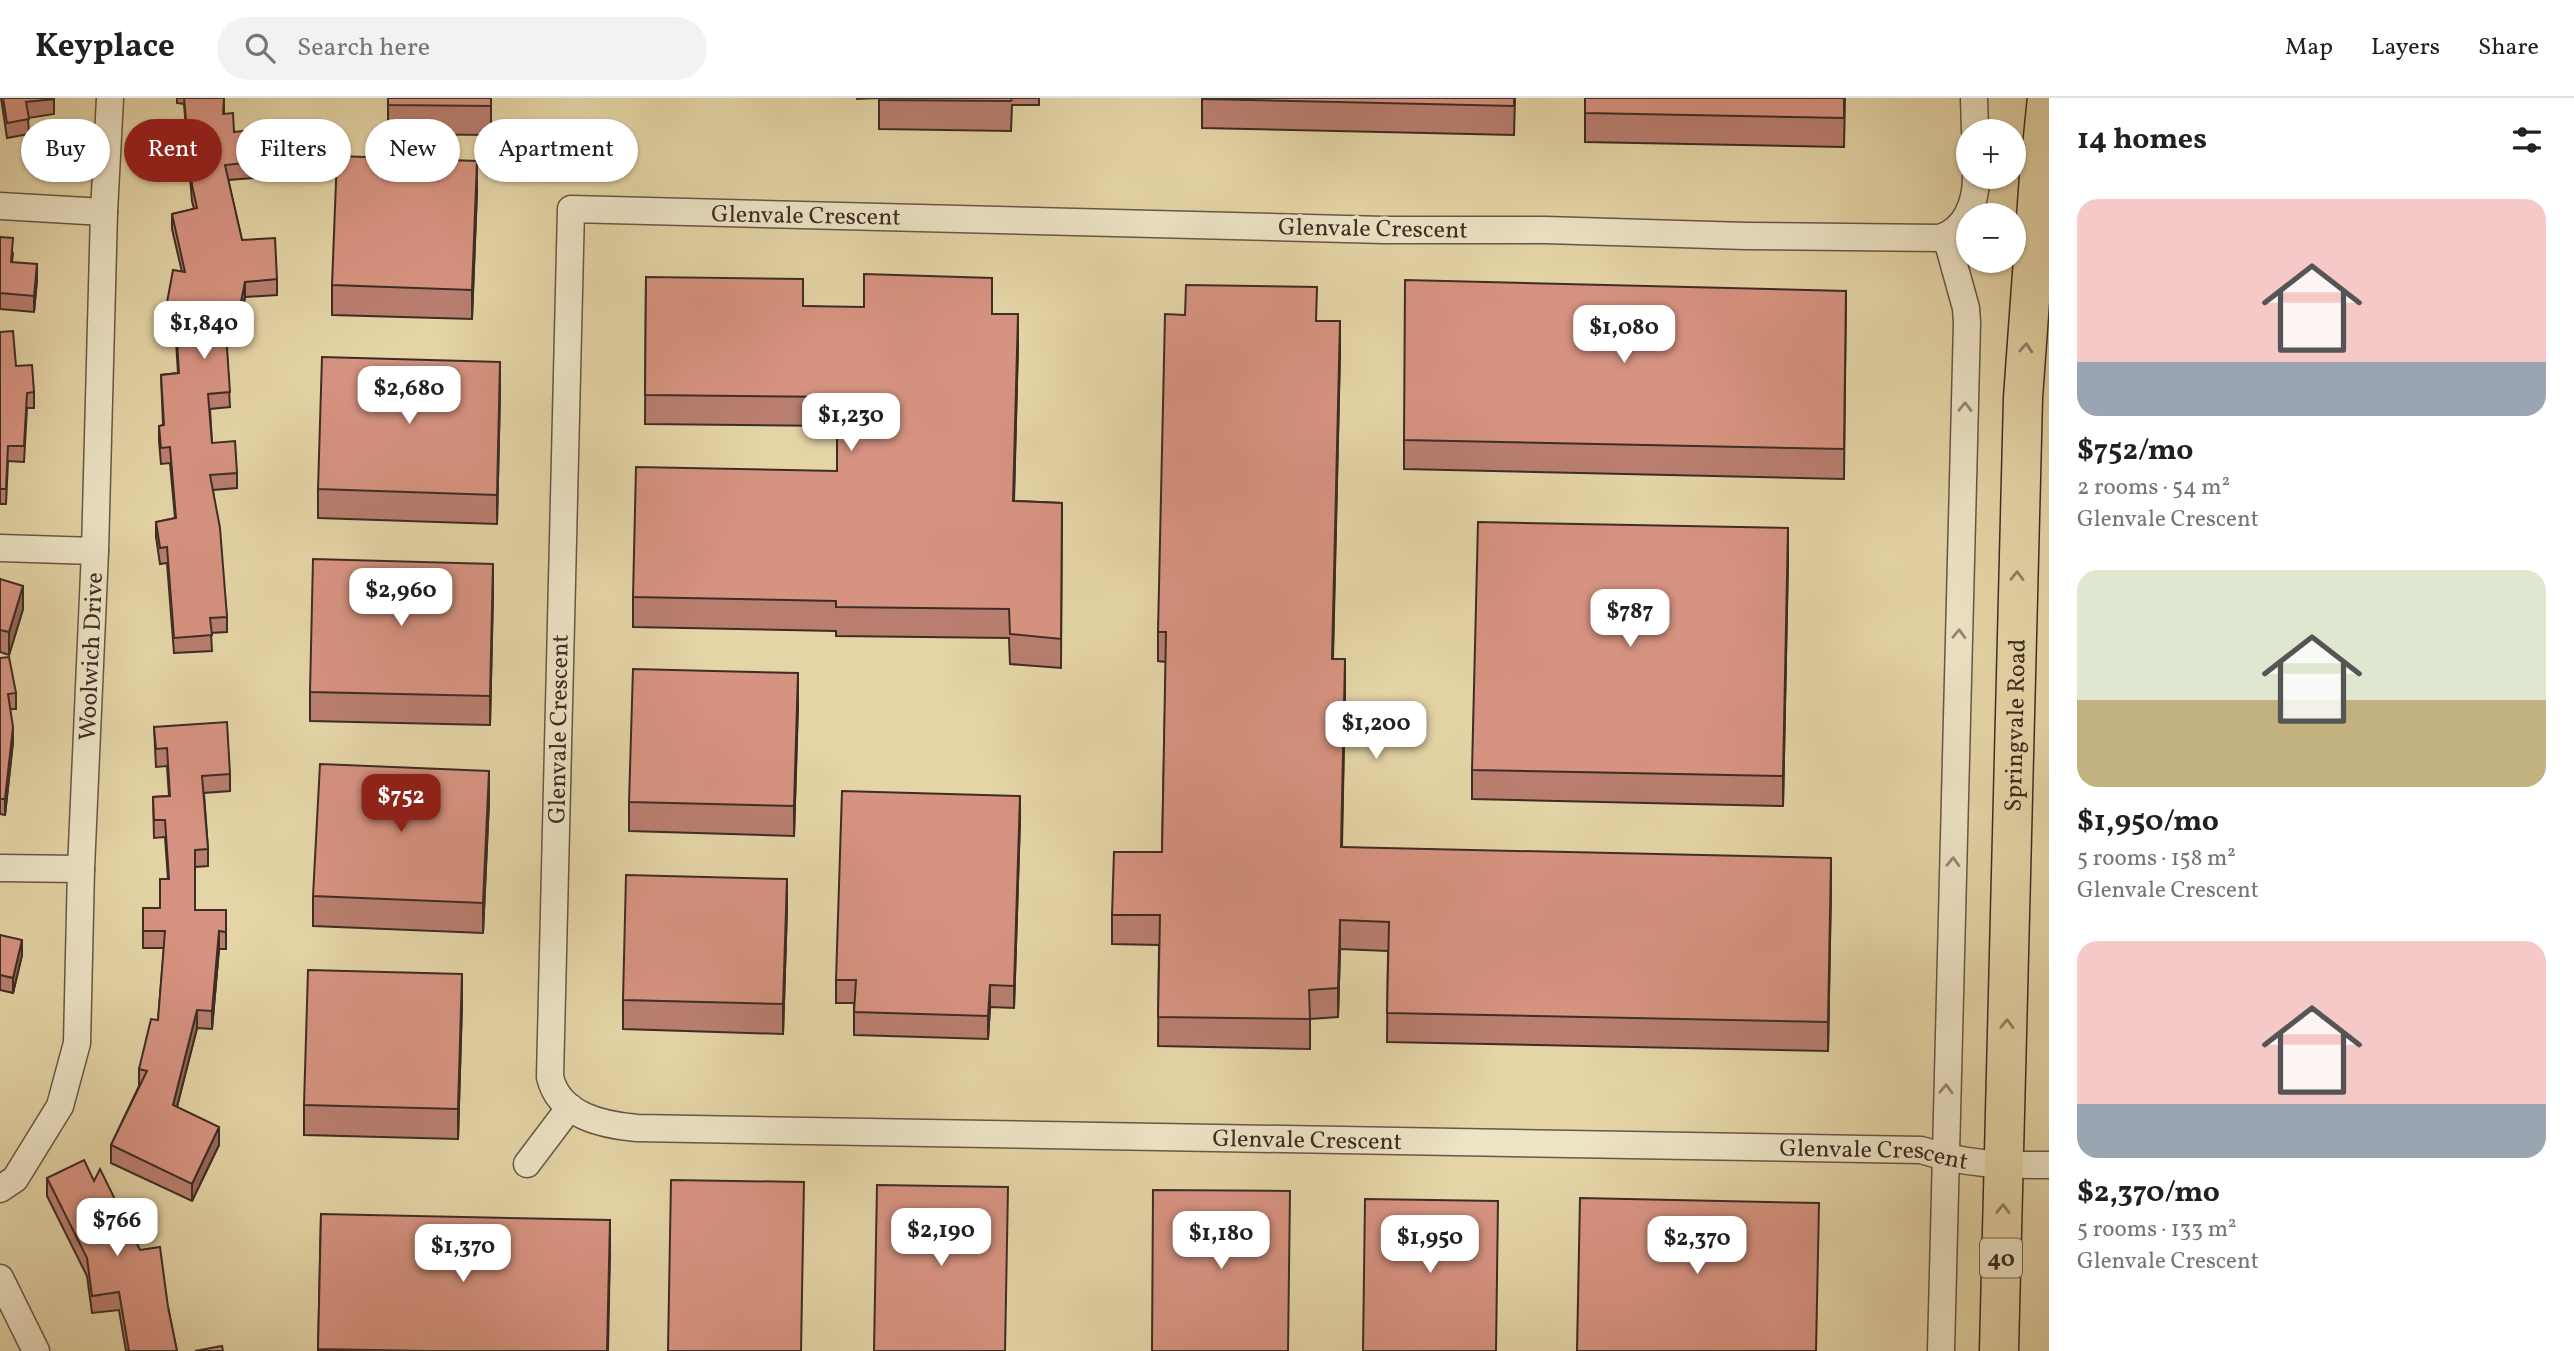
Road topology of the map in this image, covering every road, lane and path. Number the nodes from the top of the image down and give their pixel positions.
1 (110, 98) edge
2 (1974, 98) edge
3 (2047, 98) edge
4 (1975, 119) edge
5 (1975, 189) edge
6 (0, 206) edge
7 (104, 212) junction
8 (1947, 236) junction
9 (0, 548) edge
10 (94, 551) junction
11 (0, 867) edge
12 (81, 869) junction
13 (570, 1107) junction
14 (1944, 1157) junction
15 (527, 1164) dead end
16 (2004, 1165) junction
17 (2049, 1166) edge
18 (0, 1189) edge
19 (0, 1279) edge
20 (36, 1351) edge
21 (1941, 1351) edge
22 (1999, 1351) edge

1 - 7 street, Woolwich Drive
2 - 4 street
16 -> 3 highway, Springvale Road / 40
5 - 8 street
6 - 7 street
7 - 10 street, Woolwich Drive
8 - 13 street, Glenvale Crescent
14 -> 8 street
9 - 10 street
10 - 12 street, Woolwich Drive
11 - 12 street
12 - 18 street, Woolwich Drive
13 - 14 street, Glenvale Crescent
13 - 15 street
14 - 16 street, Glenvale Crescent
14 - 21 street
16 - 17 street, Glenvale Crescent
22 -> 16 highway, Springvale Road / 40
19 - 20 street

